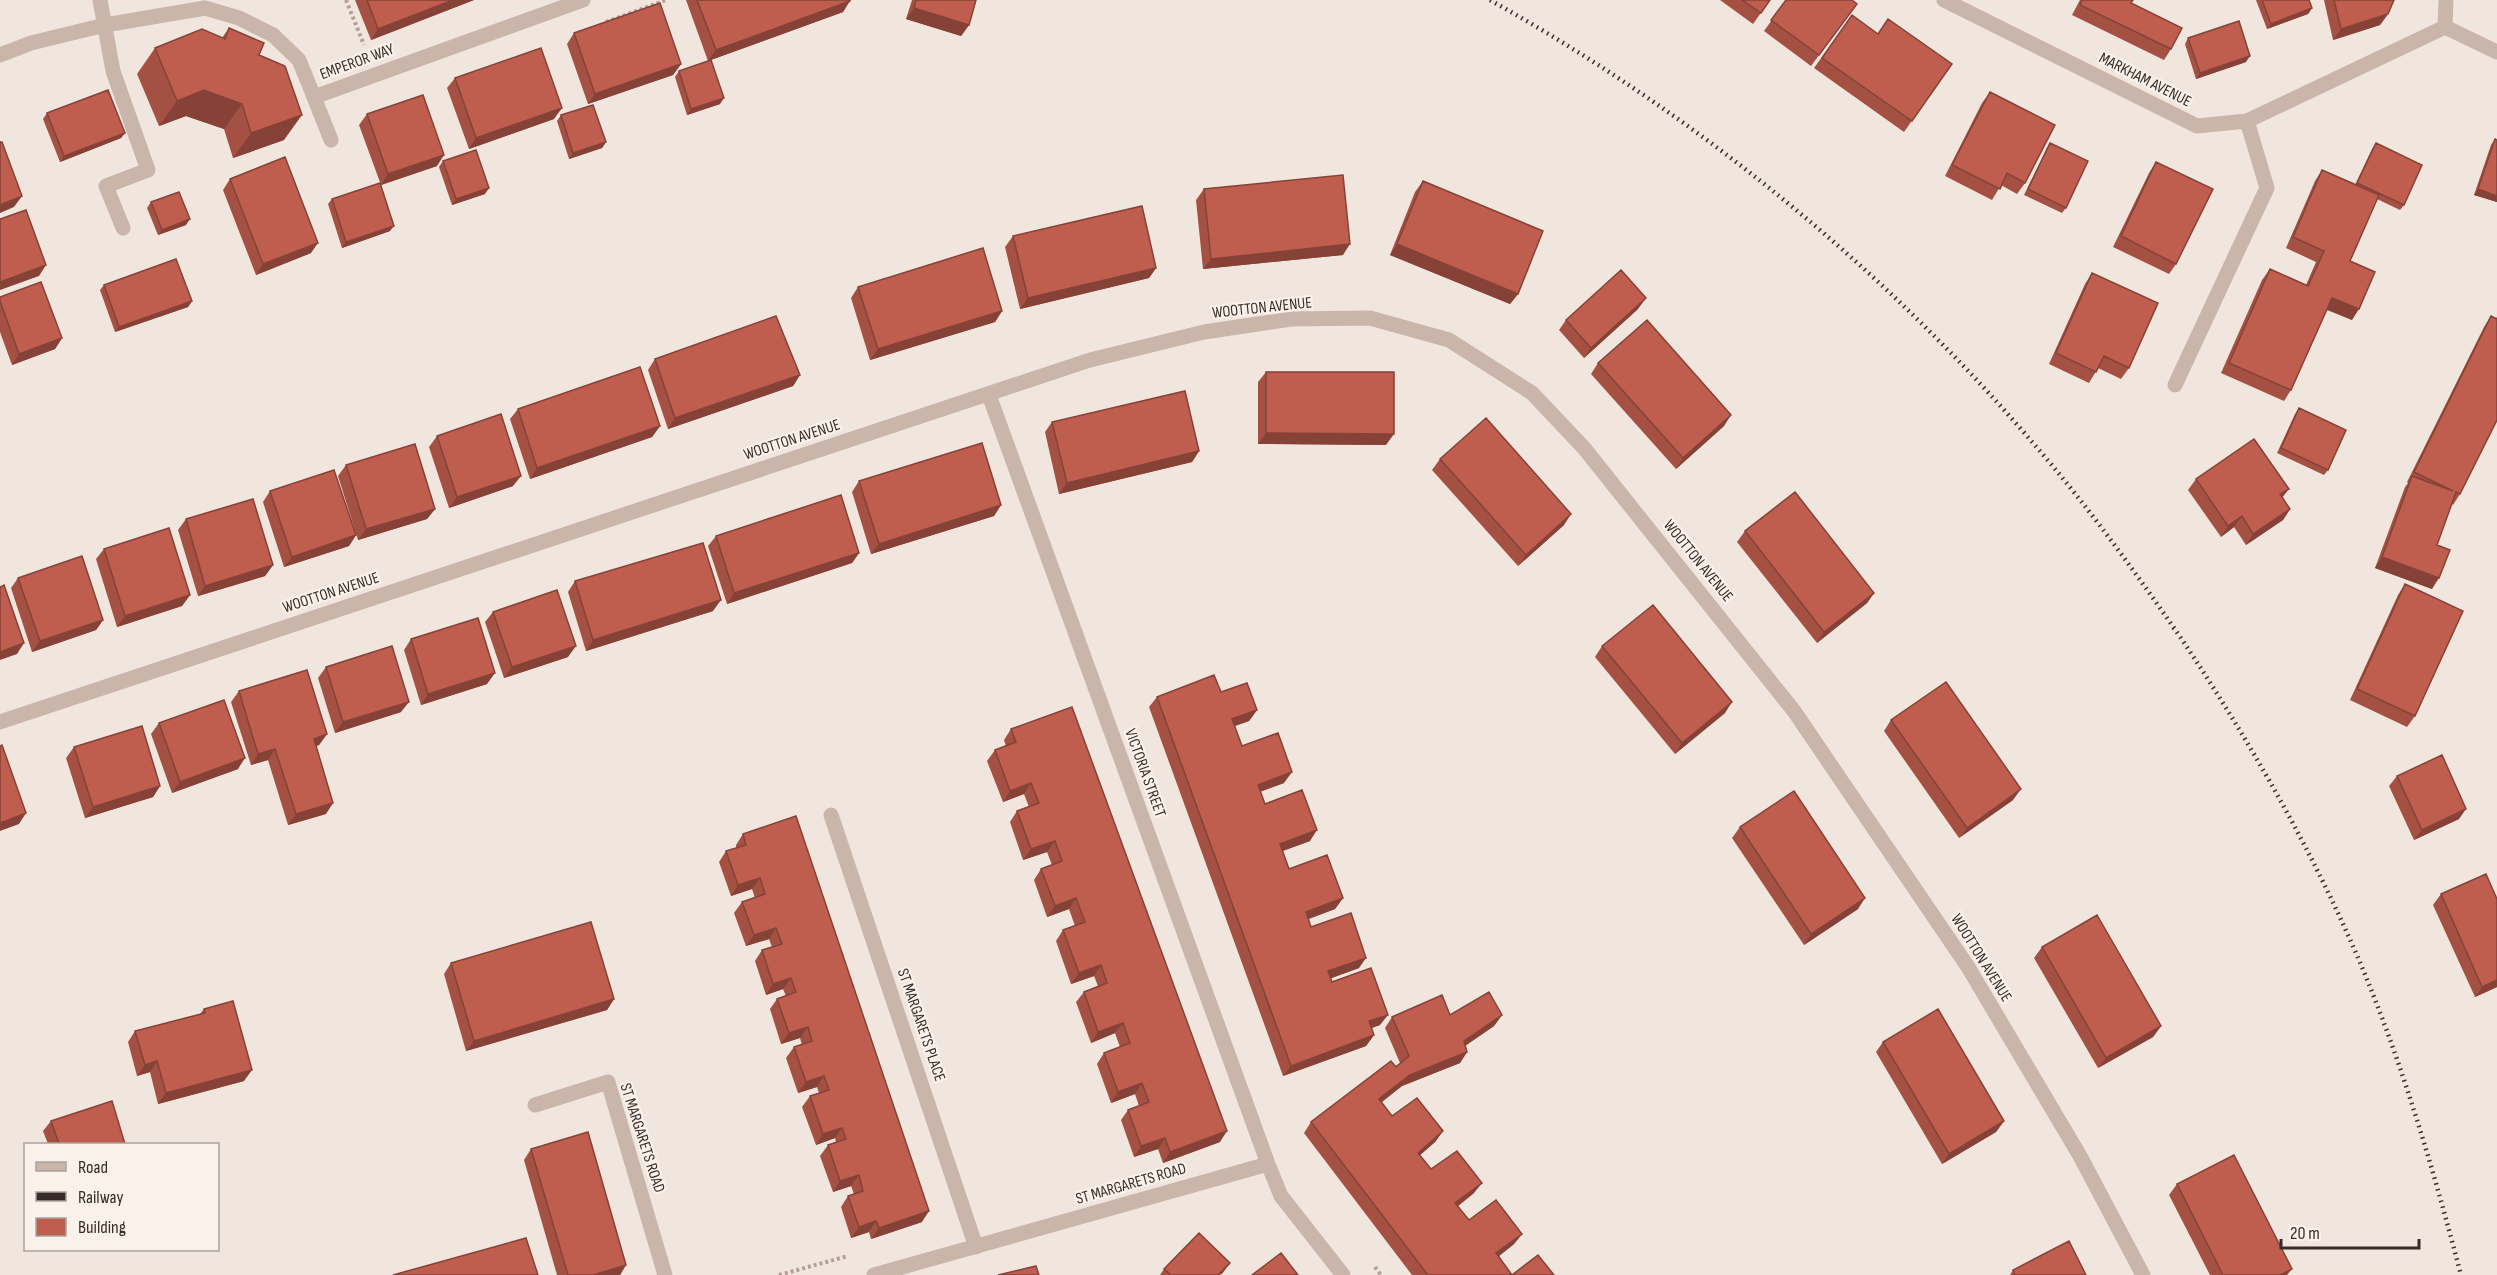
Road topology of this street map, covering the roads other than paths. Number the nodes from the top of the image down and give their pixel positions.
1 (100, 0) edge
2 (583, 0) edge
3 (1944, 0) edge
4 (2446, 0) edge
5 (105, 25) junction
6 (2445, 27) junction
7 (2497, 52) edge
8 (0, 55) edge
9 (314, 97) junction
10 (2247, 121) junction
11 (331, 140) dead end
12 (123, 228) dead end
13 (2175, 385) dead end
14 (989, 395) junction
15 (0, 722) edge
16 (831, 815) dead end
17 (535, 1105) dead end
18 (1268, 1164) junction
19 (976, 1247) junction
20 (665, 1275) edge
21 (874, 1275) edge
22 (1342, 1275) edge
23 (2144, 1275) edge

1 - 5 street
2 - 9 street, EMPEROR WAY
3 - 10 street, MARKHAM AVENUE
4 - 6 street
5 - 8 street, EMPEROR WAY
5 - 9 street, EMPEROR WAY
5 - 12 street
6 - 7 street
6 - 10 street, MARKHAM AVENUE
9 - 11 street
10 - 13 street
14 - 15 street, WOOTTON AVENUE
14 - 18 street, VICTORIA STREET
14 - 23 street, WOOTTON AVENUE
16 - 19 street, ST MARGARETS PLACE
17 - 20 street, ST MARGARETS ROAD
18 - 19 street, ST MARGARETS ROAD
18 - 22 street
19 - 21 street, ST MARGARETS ROAD

